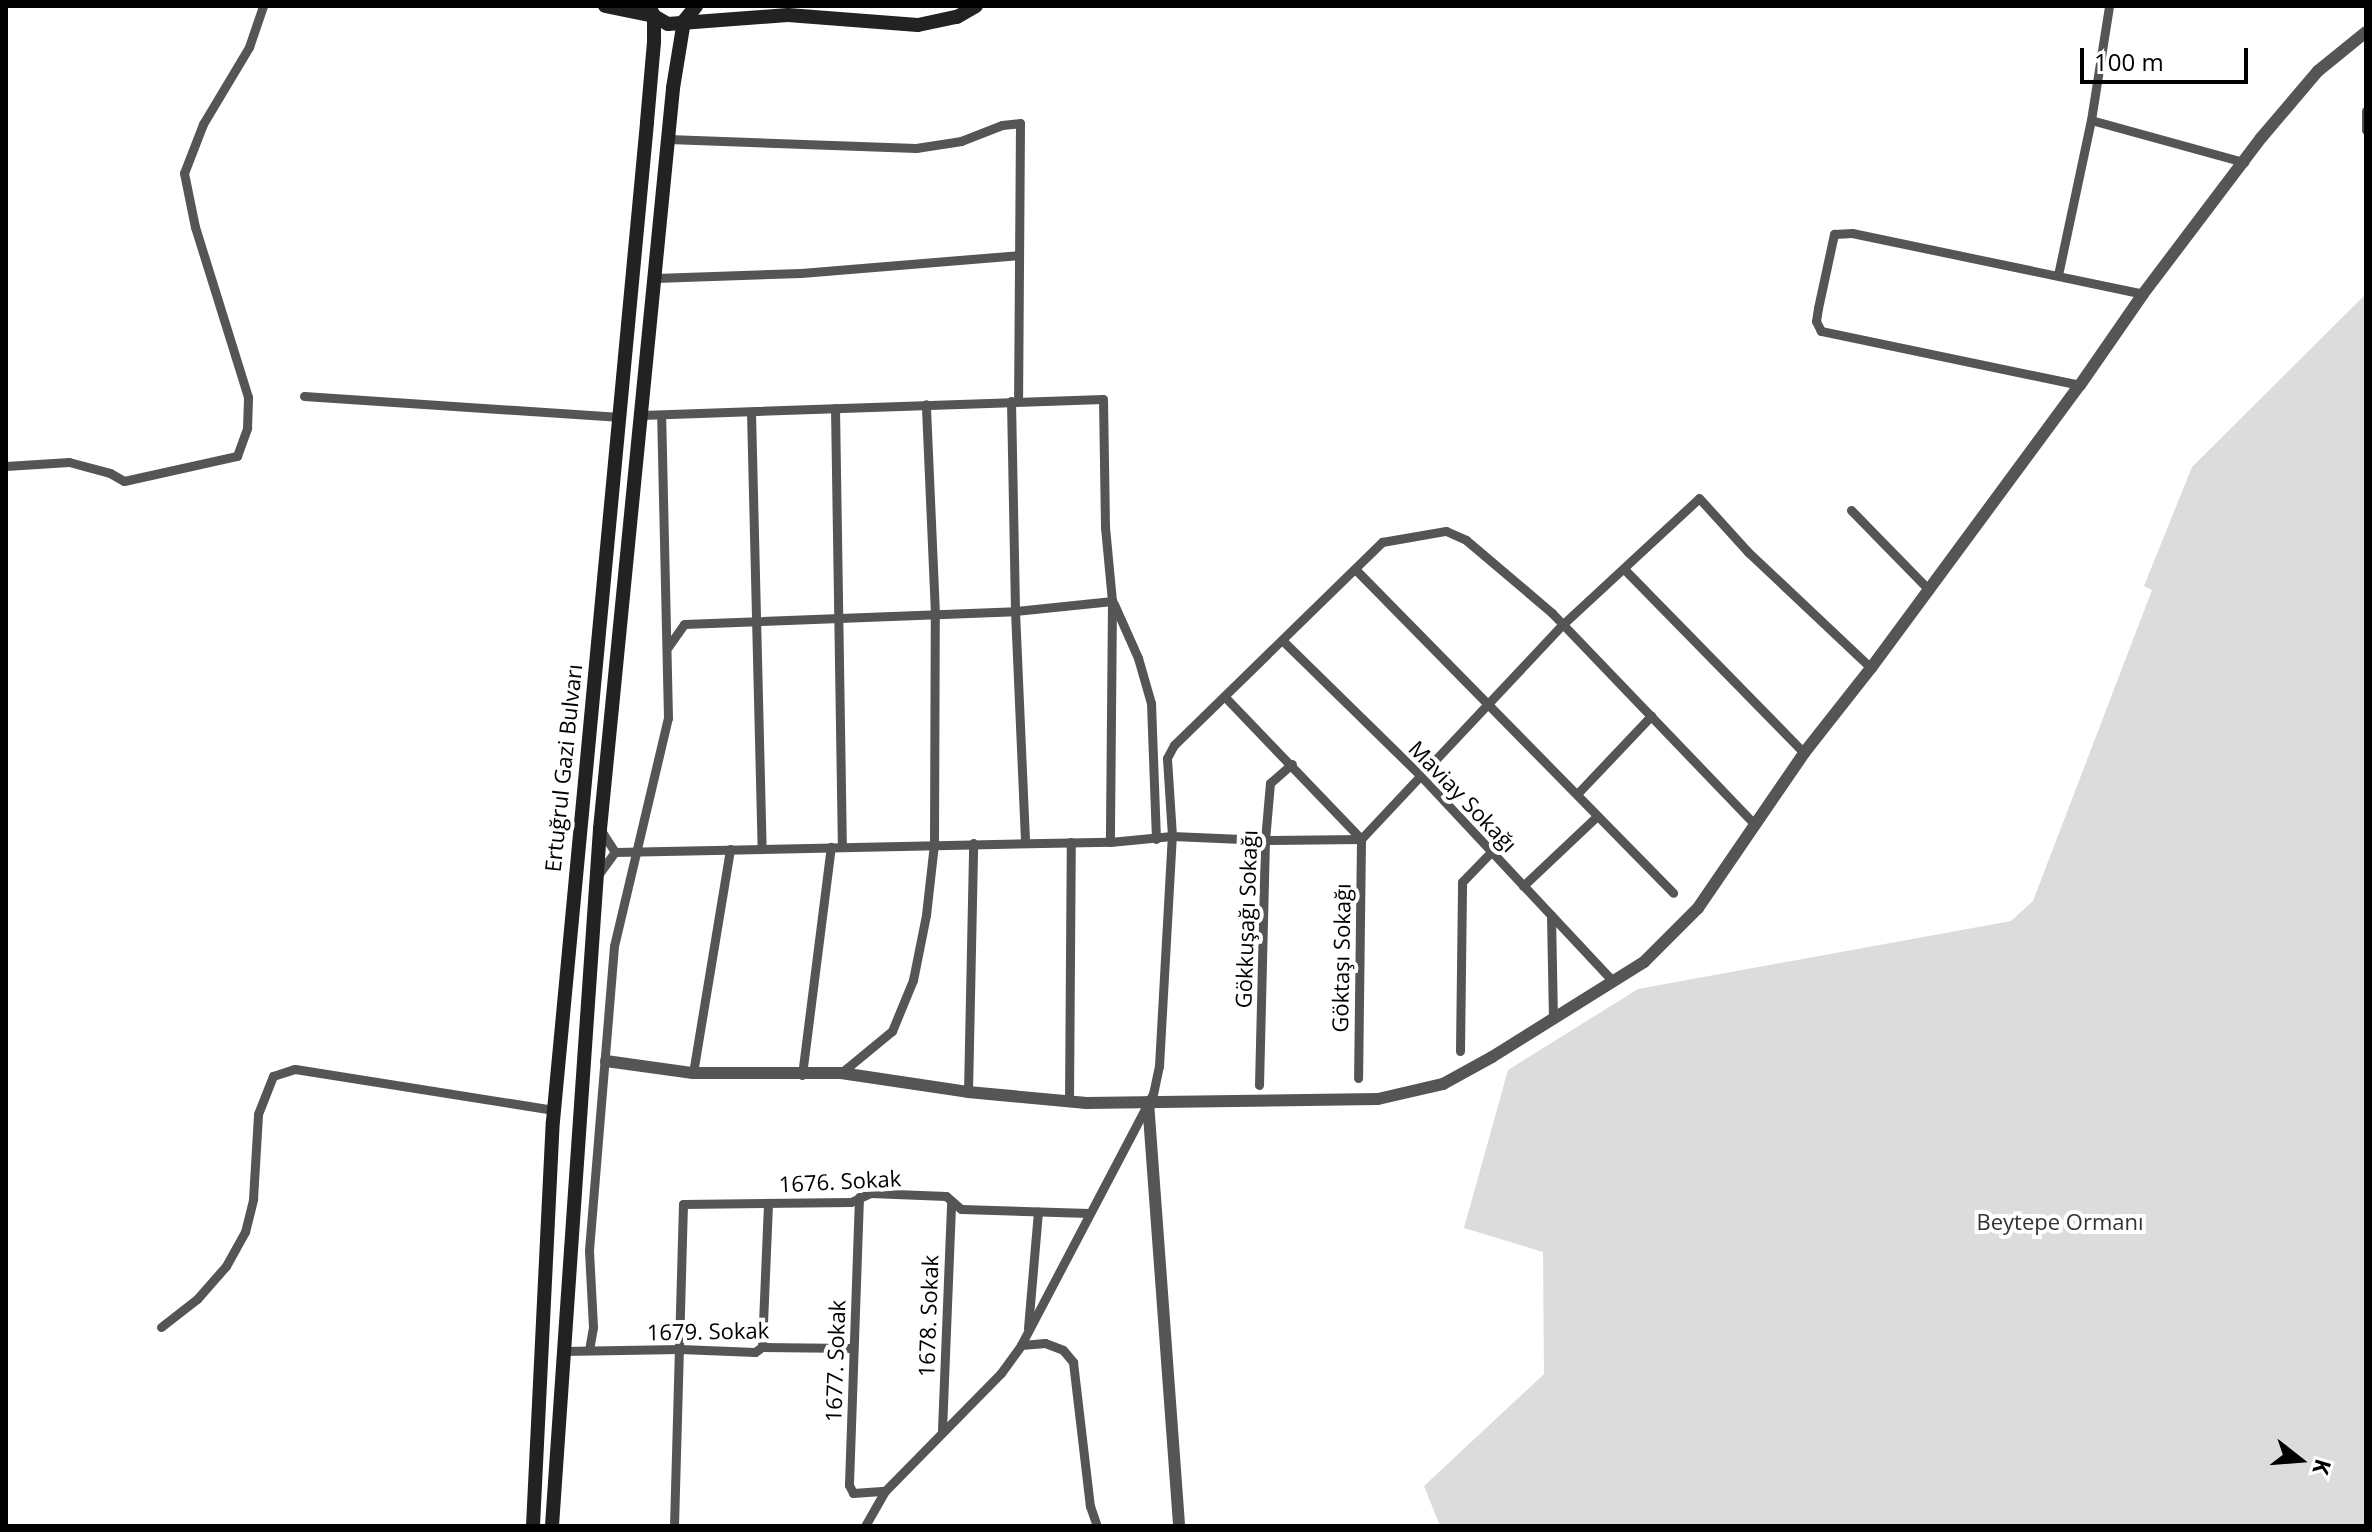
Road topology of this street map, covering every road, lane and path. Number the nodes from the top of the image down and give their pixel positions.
1 (263, 6) edge
2 (605, 6) edge
3 (696, 6) edge
4 (976, 6) edge
5 (2109, 6) edge
6 (651, 11) edge
7 (684, 21) junction
8 (2366, 32) edge
9 (2366, 111) edge
10 (2091, 120) junction
11 (2366, 130) edge
12 (668, 139) junction
13 (2244, 162) junction
14 (1018, 255) junction
15 (2058, 275) junction
16 (655, 278) junction
17 (2143, 294) junction
18 (2080, 385) junction
19 (304, 396) dead end
20 (1014, 401) junction
21 (926, 404) junction
22 (835, 408) junction
23 (751, 412) junction
24 (642, 415) junction
25 (661, 416) junction
26 (620, 417) junction
27 (6, 466) edge
28 (1851, 510) dead end
29 (1355, 569) junction
30 (1624, 569) junction
31 (1929, 590) junction
32 (1112, 601) junction
33 (1015, 611) junction
34 (935, 614) junction
35 (837, 616) junction
36 (755, 619) junction
37 (1561, 626) junction
38 (1282, 640) junction
39 (667, 647) junction
40 (1871, 668) junction
41 (1225, 697) junction
42 (1488, 702) junction
43 (1651, 716) junction
44 (1804, 753) junction
45 (1292, 764) junction
46 (1419, 774) junction
47 (1577, 794) junction
48 (1597, 816) junction
49 (1754, 824) junction
50 (600, 829) junction
51 (1172, 836) junction
52 (1156, 839) junction
53 (1361, 839) junction
54 (1265, 840) junction
55 (1025, 842) junction
56 (1071, 842) junction
57 (1110, 842) junction
58 (973, 843) junction
59 (934, 844) junction
60 (831, 847) junction
61 (842, 847) junction
62 (730, 849) junction
63 (762, 849) junction
64 (615, 852) junction
65 (1491, 852) junction
66 (638, 854) junction
67 (596, 878) junction
68 (1523, 886) junction
69 (1673, 893) dead end
70 (1551, 915) junction
71 (1613, 981) junction
72 (1553, 1019) junction
73 (1460, 1051) dead end
74 (606, 1061) junction
75 (693, 1073) junction
76 (841, 1073) junction
77 (802, 1075) junction
78 (1358, 1078) dead end
79 (1259, 1085) dead end
80 (968, 1092) junction
81 (1069, 1101) junction
82 (1148, 1102) junction
83 (554, 1110) junction
84 (859, 1197) junction
85 (768, 1203) junction
86 (951, 1204) junction
87 (1038, 1211) junction
88 (1089, 1213) junction
89 (161, 1327) dead end
90 (1027, 1334) junction
91 (1021, 1345) junction
92 (762, 1347) junction
93 (853, 1348) junction
94 (680, 1349) junction
95 (589, 1350) junction
96 (563, 1351) junction
97 (942, 1430) junction
98 (885, 1491) junction
99 (533, 1526) edge
100 (552, 1526) edge
101 (674, 1526) edge
102 (865, 1526) edge
103 (1097, 1526) edge
104 (1179, 1526) edge

1 - 27 street
2 - 6 main road
3 - 7 main road
4 - 7 main road
5 - 10 street
6 - 7 main road
6 - 26 main road, Ertuğrul Gazi Bulvarı
7 - 12 main road, Ertuğrul Gazi Bulvarı
8 - 13 street
9 - 11 street
10 - 13 street
10 - 15 street
12 - 14 street
12 - 16 main road, Ertuğrul Gazi Bulvarı
13 - 17 street
14 - 16 street
14 - 20 street
15 - 17 street
15 - 18 street
16 - 24 main road, Ertuğrul Gazi Bulvarı
17 - 18 street
18 - 31 street
19 - 26 street
20 - 21 street
20 - 32 street
20 - 33 street
21 - 22 street
21 - 34 street
22 - 23 street
22 - 35 street
23 - 25 street
23 - 36 street
24 - 25 street
24 - 50 main road, Ertuğrul Gazi Bulvarı
25 - 39 street
26 - 83 main road, Ertuğrul Gazi Bulvarı
28 - 31 street
29 - 37 street
29 - 38 street
29 - 42 street
30 - 37 street
30 - 40 street
30 - 44 street
31 - 40 street
32 - 33 street
32 - 52 street
32 - 57 street
33 - 34 street
33 - 55 street
34 - 35 street
34 - 59 street
35 - 36 street
35 - 61 street
36 - 39 street
36 - 63 street
37 - 42 street
37 - 43 street
38 - 41 street
38 - 46 street, Maviay Sokağı
39 - 66 street
40 - 44 street
41 - 45 street
41 - 51 street
42 - 46 street
42 - 47 street
43 - 47 street
43 - 49 street
44 - 49 street
45 - 53 street
45 - 54 street, Gökkuşağı Sokağı
46 - 53 street
46 - 65 street, Maviay Sokağı
47 - 48 street
48 - 68 street
48 - 69 street
49 - 71 street
50 - 64 street
50 - 67 main road, Ertuğrul Gazi Bulvarı
51 - 52 street
51 - 54 street
51 - 82 street
52 - 57 street
53 - 54 street
53 - 78 street, Göktaşı Sokağı
54 - 79 street, Gökkuşağı Sokağı
55 - 56 street
55 - 58 street
56 - 57 street
56 - 81 street
58 - 59 street
58 - 80 street
59 - 61 street
59 - 76 street
60 - 61 street
60 - 63 street
60 - 77 street
62 - 63 street
62 - 66 street
62 - 75 street
64 - 66 street
64 - 67 street
65 - 68 street, Maviay Sokağı
65 - 73 street
66 - 74 street
67 - 96 main road, Ertuğrul Gazi Bulvarı
68 - 70 street, Maviay Sokağı
70 - 71 street, Maviay Sokağı
70 - 72 street
71 - 72 street
72 - 82 street
74 - 75 street
74 - 95 street
75 - 77 street
76 - 77 street
76 - 80 street
80 - 81 street
81 - 82 street
82 - 88 street
82 - 104 street
83 - 89 street
83 - 99 main road, Ertuğrul Gazi Bulvarı
84 - 85 street, 1676. Sokak
84 - 86 street, 1676. Sokak
84 - 93 street, 1677. Sokak
85 - 92 street
85 - 94 street, 1676. Sokak
86 - 87 street, 1676. Sokak
86 - 97 street, 1678. Sokak
87 - 88 street, 1676. Sokak
87 - 90 street
88 - 90 street
90 - 91 street
91 - 97 street
91 - 103 street
92 - 93 street, 1679. Sokak
92 - 94 street, 1679. Sokak
93 - 98 street, 1677. Sokak
94 - 95 street, 1679. Sokak
94 - 101 street
95 - 96 street, 1679. Sokak
96 - 100 main road, Ertuğrul Gazi Bulvarı
97 - 98 street
98 - 102 street

